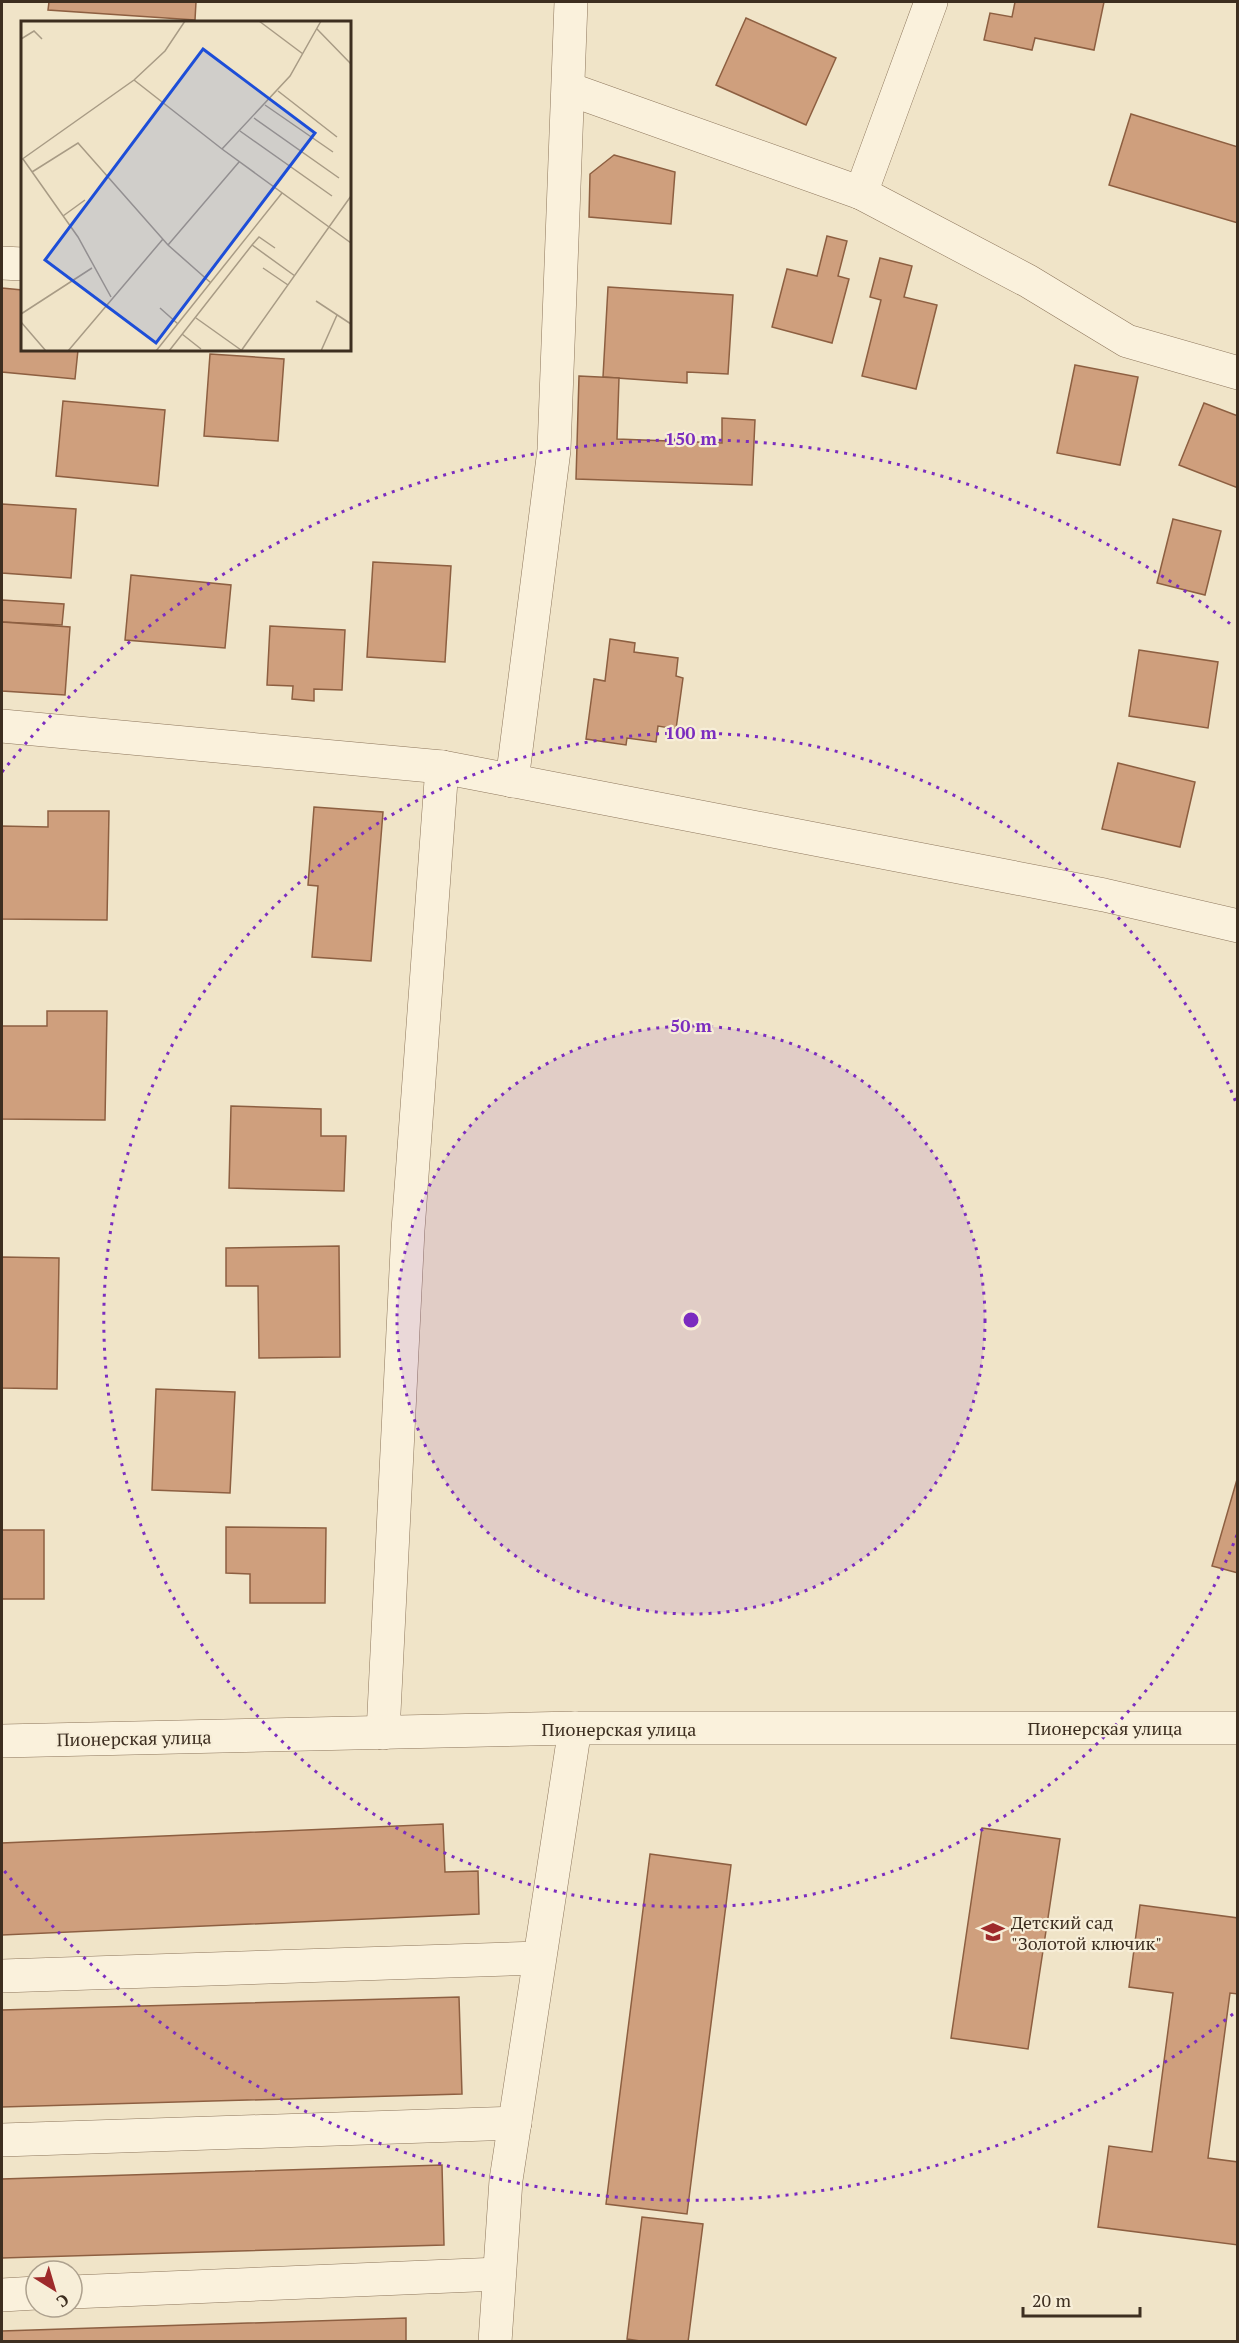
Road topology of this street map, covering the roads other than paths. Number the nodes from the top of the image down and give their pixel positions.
1 (571, 2) edge
2 (932, 2) edge
3 (569, 89) junction
4 (861, 192) junction
5 (2, 263) edge
6 (21, 264) edge
7 (1238, 373) edge
8 (2, 726) edge
9 (442, 768) junction
10 (512, 781) junction
11 (1238, 926) edge
12 (574, 1728) junction
13 (1238, 1728) edge
14 (383, 1732) junction
15 (2, 1742) edge
16 (539, 1958) junction
17 (2, 1976) edge
18 (515, 2123) junction
19 (2, 2140) edge
20 (499, 2274) junction
21 (84, 2291) edge
22 (24, 2294) edge
23 (2, 2295) edge
24 (495, 2342) edge

1 - 3 street
2 - 4 street
3 - 4 street
3 - 10 street
4 - 7 street
5 - 6 street
8 - 9 street
9 - 10 street
9 - 14 street
10 - 11 street
12 - 13 street, Пионерская улица
12 - 14 street, Пионерская улица
12 - 16 street
14 - 15 street, Пионерская улица
16 - 17 street
16 - 18 street
18 - 19 street
18 - 20 street
20 - 21 street
20 - 24 street
22 - 23 street

